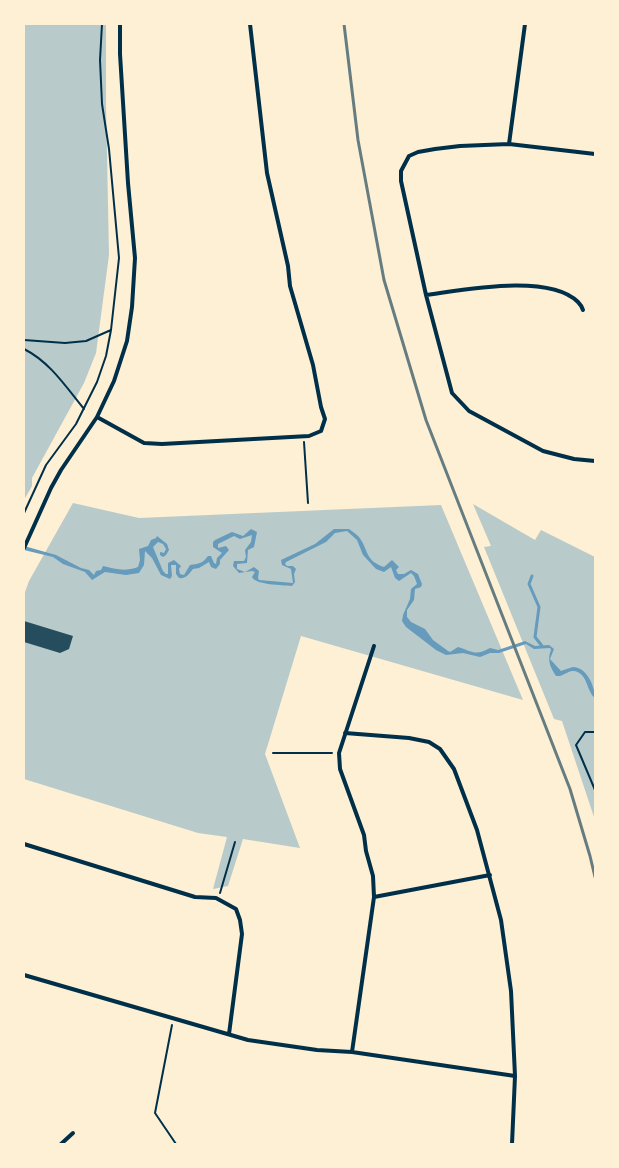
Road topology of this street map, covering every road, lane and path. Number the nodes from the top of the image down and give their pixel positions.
1 (102, 24) edge
2 (120, 24) edge
3 (250, 24) edge
4 (525, 24) edge
5 (509, 144) junction
6 (595, 154) edge
7 (426, 295) junction
8 (583, 310) dead end
9 (111, 330) junction
10 (24, 340) edge
11 (24, 350) edge
12 (84, 409) junction
13 (97, 417) junction
14 (304, 437) junction
15 (595, 461) edge
16 (308, 503) dead end
17 (24, 513) edge
18 (24, 548) edge
19 (374, 646) dead end
20 (595, 732) edge
21 (345, 733) junction
22 (273, 753) dead end
23 (339, 753) junction
24 (595, 790) edge
25 (235, 842) dead end
26 (24, 844) edge
27 (490, 875) junction
28 (374, 897) junction
29 (218, 899) junction
30 (24, 975) edge
31 (174, 1018) junction
32 (229, 1034) junction
33 (352, 1052) junction
34 (515, 1076) junction
35 (73, 1133) dead end
36 (61, 1144) edge
37 (176, 1144) edge
38 (512, 1144) edge

1 - 9 path
2 - 13 street
3 - 14 street
4 - 5 street
5 - 6 street
5 - 7 street
7 - 8 street
7 - 15 street
9 - 10 path
9 - 12 path
11 - 12 path
12 - 17 path
13 - 14 street
13 - 18 street
14 - 16 path
19 - 21 street
20 - 24 path
21 - 23 street
21 - 27 street
22 - 23 path
23 - 28 street
25 - 29 path
26 - 29 street
27 - 28 street
27 - 34 street
28 - 33 street
29 - 32 street
30 - 31 street
31 - 32 street
31 - 37 path
32 - 33 street
33 - 34 street
34 - 38 street
35 - 36 street

